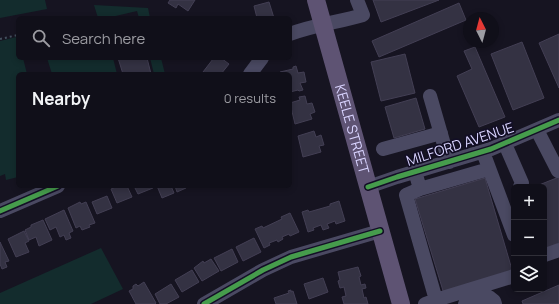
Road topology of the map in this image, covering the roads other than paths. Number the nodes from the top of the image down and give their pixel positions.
1 (316, 0) edge
2 (357, 0) edge
3 (323, 24) junction
4 (292, 33) edge
5 (259, 60) edge
6 (251, 72) edge
7 (430, 96) dead end
8 (559, 120) edge
9 (537, 130) junction
10 (441, 133) junction
11 (505, 144) junction
12 (383, 149) dead end
13 (482, 152) junction
14 (449, 162) junction
15 (489, 169) junction
16 (416, 171) junction
17 (558, 171) dead end
18 (522, 184) edge
19 (368, 187) junction
20 (53, 188) edge
21 (420, 189) junction
22 (0, 211) edge
23 (511, 227) edge
24 (380, 231) junction
25 (559, 250) edge
26 (547, 255) edge
27 (511, 277) edge
28 (431, 302) edge
29 (204, 304) edge
30 (401, 304) edge
31 (465, 304) edge
32 (495, 304) edge

1 - 3 main road, KEELE STREET
2 - 3 street
3 - 4 street
3 - 19 main road, KEELE STREET
5 - 6 street
7 - 10 street
8 - 9 street, MILFORD AVENUE
9 - 11 street, MILFORD AVENUE
9 - 17 street
10 - 12 street
10 - 14 street
11 - 13 street, MILFORD AVENUE
11 - 18 street
13 - 14 street, MILFORD AVENUE
13 - 15 street
14 - 16 street, MILFORD AVENUE
15 - 21 street
15 - 23 street
16 - 19 street, MILFORD AVENUE
16 - 21 street
19 - 24 main road, KEELE STREET
20 - 22 street
21 - 28 street
24 - 29 street
24 - 30 main road, KEELE STREET
25 - 26 street
27 - 28 street
31 - 32 street

